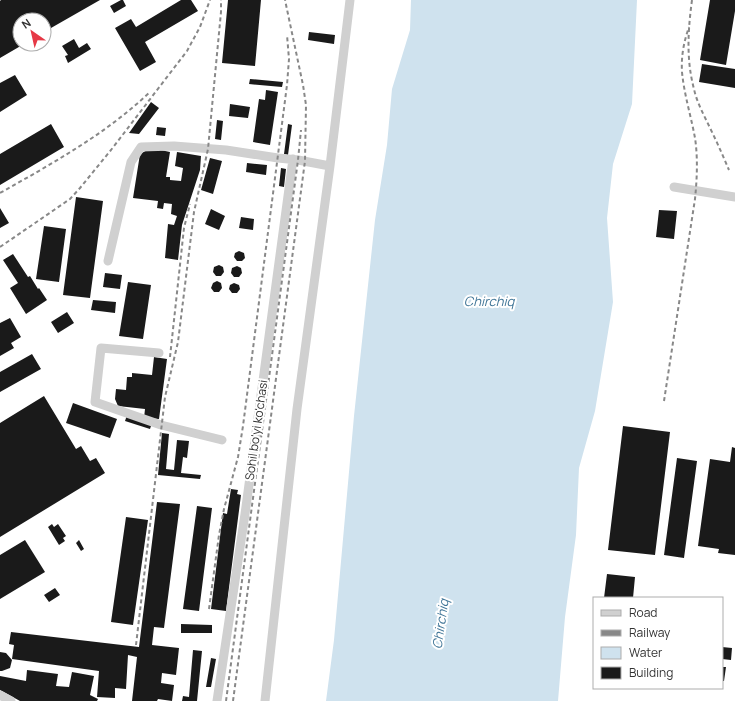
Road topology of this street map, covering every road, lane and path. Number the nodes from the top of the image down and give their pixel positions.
1 (350, 0) edge
2 (293, 159) junction
3 (330, 166) junction
4 (674, 187) dead end
5 (732, 197) edge
6 (108, 261) dead end
7 (159, 353) dead end
8 (222, 440) dead end
9 (0, 695) edge
10 (11, 701) edge
11 (217, 701) edge
12 (265, 701) edge

1 - 3 street
2 - 3 street
2 - 6 street
2 - 11 street, Sohil bo'yi ko'chasi
3 - 12 street
4 - 5 street
7 - 8 street
9 - 10 street

